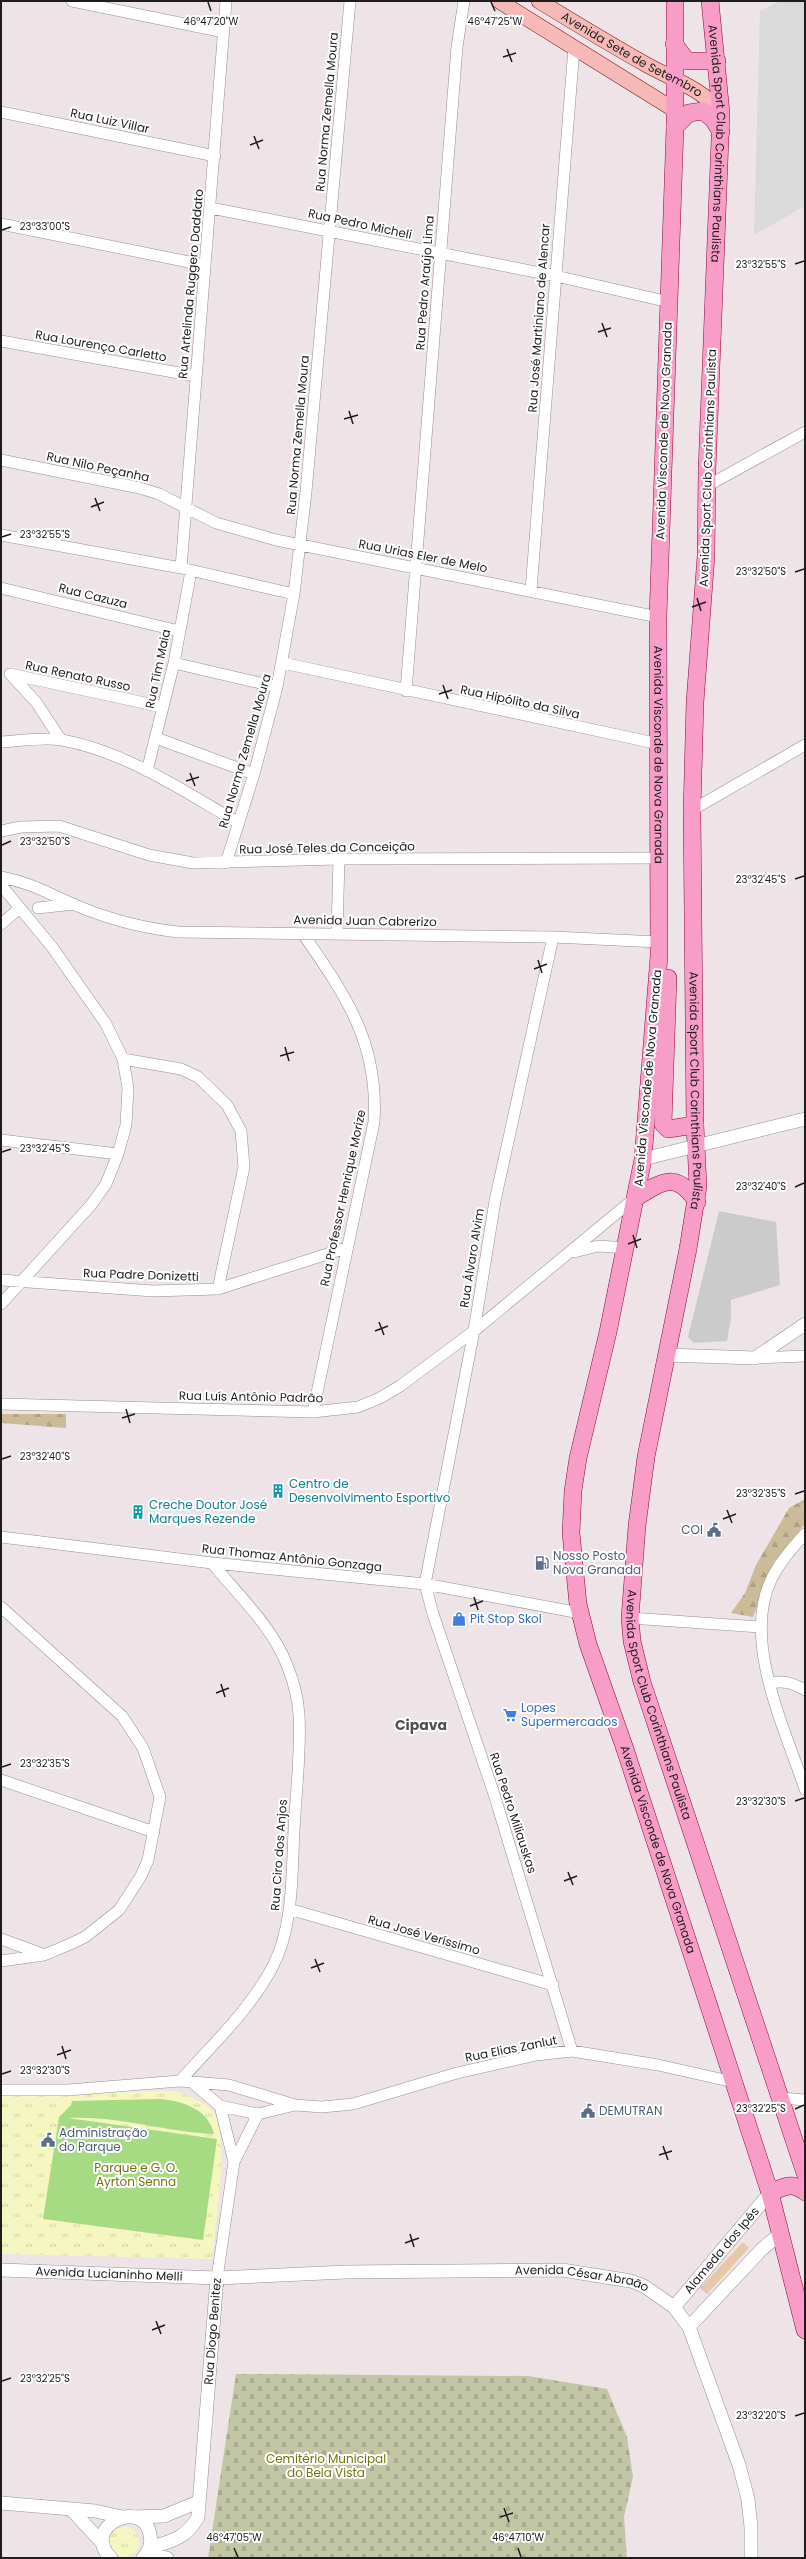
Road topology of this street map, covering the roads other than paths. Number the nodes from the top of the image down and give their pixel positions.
1 (72, 1) edge
2 (226, 1) edge
3 (350, 1) edge
4 (464, 1) edge
5 (498, 1) edge
6 (539, 1) edge
7 (675, 1) edge
8 (710, 1) edge
9 (224, 32) junction
10 (674, 44) junction
11 (574, 48) junction
12 (717, 61) junction
13 (674, 79) junction
14 (674, 110) junction
15 (1, 112) edge
16 (721, 113) junction
17 (675, 127) junction
18 (721, 132) junction
19 (215, 156) junction
20 (211, 208) junction
21 (1, 224) edge
22 (329, 231) junction
23 (440, 254) junction
24 (204, 265) junction
25 (556, 276) junction
26 (669, 302) junction
27 (1, 341) edge
28 (196, 376) junction
29 (805, 432) edge
30 (1, 460) edge
31 (707, 486) junction
32 (187, 509) junction
33 (1, 535) edge
34 (300, 544) junction
35 (417, 567) junction
36 (186, 570) junction
37 (1, 588) edge
38 (531, 590) junction
39 (294, 594) junction
40 (658, 617) junction
41 (179, 631) junction
42 (174, 663) junction
43 (283, 663) junction
44 (277, 687) junction
45 (406, 691) junction
46 (163, 707) junction
47 (156, 738) junction
48 (61, 740) junction
49 (1, 742) edge
50 (659, 744) junction
51 (805, 745) edge
52 (147, 771) junction
53 (254, 774) junction
54 (692, 810) junction
55 (239, 824) junction
56 (1, 832) edge
57 (660, 858) junction
58 (339, 859) junction
59 (226, 863) junction
60 (1, 877) edge
61 (26, 882) junction
62 (4, 889) edge
63 (47, 891) junction
64 (74, 904) junction
65 (38, 908) junction
66 (24, 912) junction
67 (1, 924) edge
68 (337, 933) junction
69 (303, 934) junction
70 (554, 937) junction
71 (659, 949) junction
72 (123, 1059) junction
73 (805, 1119) edge
74 (695, 1124) junction
75 (2, 1140) edge
76 (696, 1146) junction
77 (118, 1154) junction
78 (643, 1159) junction
79 (637, 1197) junction
80 (697, 1202) junction
81 (346, 1248) junction
82 (626, 1248) junction
83 (570, 1253) junction
84 (1, 1280) edge
85 (23, 1282) junction
86 (218, 1289) junction
87 (1, 1304) edge
88 (805, 1324) edge
89 (474, 1331) junction
90 (666, 1355) junction
91 (805, 1356) edge
92 (755, 1358) junction
93 (1, 1404) edge
94 (313, 1412) junction
95 (805, 1534) edge
96 (1, 1537) edge
97 (212, 1563) junction
98 (425, 1584) junction
99 (1, 1607) edge
100 (580, 1613) junction
101 (630, 1618) junction
102 (760, 1627) junction
103 (770, 1683) junction
104 (805, 1690) edge
105 (1, 1780) edge
106 (805, 1789) edge
107 (154, 1832) junction
108 (289, 1909) junction
109 (1, 1939) edge
110 (44, 1955) junction
111 (1, 1961) edge
112 (552, 1985) junction
113 (572, 2051) junction
114 (180, 2081) junction
115 (734, 2082) junction
116 (194, 2084) junction
117 (1, 2090) edge
118 (782, 2098) junction
119 (805, 2100) edge
120 (295, 2105) junction
121 (220, 2106) junction
122 (258, 2114) junction
123 (234, 2162) junction
124 (805, 2173) edge
125 (805, 2192) edge
126 (770, 2193) junction
127 (780, 2234) junction
128 (1, 2270) edge
129 (217, 2278) junction
130 (674, 2307) junction
131 (689, 2327) junction
132 (805, 2330) edge
133 (198, 2502) junction
134 (1, 2503) edge
135 (72, 2510) junction
136 (128, 2517) junction
137 (106, 2553) edge
138 (147, 2553) edge
139 (167, 2558) edge
140 (752, 2558) edge

1 - 9 street
2 - 9 street, Rua Artelinda Ruggero Daddato
3 - 22 street, Rua Norma Zemella Moura
4 - 23 street, Rua Pedro Araújo Lima
5 - 11 main road, Avenida Sete de Setembro
6 - 13 main road, Avenida Sete de Setembro
7 - 10 main road, Avenida Visconde de Nova Granada
8 - 12 main road, Avenida Sport Club Corinthians Paulista
9 - 19 street, Rua Artelinda Ruggero Daddato
10 - 12 main road
10 - 13 main road, Avenida Visconde de Nova Granada
11 - 14 main road, Avenida Sete de Setembro
11 - 25 street, Rua José Martiniano de Alencar
12 - 16 main road, Avenida Sport Club Corinthians Paulista
13 - 14 main road, Avenida Visconde de Nova Granada
13 - 16 main road, Avenida Sete de Setembro
14 - 17 main road, Avenida Visconde de Nova Granada
15 - 19 street, Rua Luiz Villar
16 - 18 main road, Avenida Sport Club Corinthians Paulista
17 - 18 main road
17 - 26 main road, Avenida Visconde de Nova Granada
18 - 31 main road, Avenida Sport Club Corinthians Paulista
19 - 20 street, Rua Artelinda Ruggero Daddato
20 - 22 street, Rua Pedro Micheli
20 - 24 street, Rua Artelinda Ruggero Daddato
21 - 24 street
22 - 23 street, Rua Pedro Micheli
22 - 34 street, Rua Norma Zemella Moura
23 - 25 street, Rua Pedro Micheli
23 - 35 street, Rua Pedro Araújo Lima
24 - 28 street, Rua Artelinda Ruggero Daddato
25 - 26 street, Rua Pedro Micheli
25 - 38 street, Rua José Martiniano de Alencar
26 - 40 main road, Avenida Visconde de Nova Granada
27 - 28 street, Rua Lourenço Carletto
28 - 32 street, Rua Artelinda Ruggero Daddato
29 - 31 street
30 - 32 street, Rua Nilo Peçanha
31 - 54 main road, Avenida Sport Club Corinthians Paulista
32 - 34 street, Rua Urias Eler de Melo
32 - 36 street, Rua Artelinda Ruggero Daddato
33 - 36 street
34 - 35 street, Rua Urias Eler de Melo
34 - 39 street, Rua Norma Zemella Moura
35 - 38 street, Rua Urias Eler de Melo
35 - 45 street, Rua Pedro Araújo Lima
36 - 39 street
36 - 41 street, Rua Tim Maia
37 - 41 street, Rua Cazuza
38 - 40 street, Rua Urias Eler de Melo
39 - 43 street, Rua Norma Zemella Moura
40 - 50 main road, Avenida Visconde de Nova Granada
41 - 42 street, Rua Tim Maia
42 - 44 street
42 - 46 street, Rua Tim Maia
43 - 44 street, Rua Norma Zemella Moura
43 - 45 street, Rua Hipólito da Silva
44 - 53 street, Rua Norma Zemella Moura
45 - 50 street, Rua Hipólito da Silva
46 - 47 street, Rua Tim Maia
46 - 48 street, Rua Renato Russo
47 - 52 street, Rua Tim Maia
47 - 53 street
48 - 49 street
48 - 52 street
50 - 57 main road, Avenida Visconde de Nova Granada
51 - 54 street
52 - 55 street
53 - 55 street, Rua Norma Zemella Moura
54 - 74 main road, Avenida Sport Club Corinthians Paulista
55 - 59 street, Rua Norma Zemella Moura
56 - 59 street, Rua José Teles da Conceição
57 - 58 street, Rua José Teles da Conceição
57 - 71 main road, Avenida Visconde de Nova Granada
58 - 59 street, Rua José Teles da Conceição
58 - 68 street
60 - 61 street, Avenida Juan Cabrerizo
61 - 62 street
61 - 63 street, Avenida Juan Cabrerizo
62 - 66 street
63 - 64 street, Avenida Juan Cabrerizo
63 - 65 street
64 - 65 street, Avenida Juan Cabrerizo
64 - 69 street, Avenida Juan Cabrerizo
65 - 66 street
66 - 67 street
66 - 72 street
68 - 69 street, Avenida Juan Cabrerizo
68 - 70 street, Avenida Juan Cabrerizo
69 - 81 street, Rua Professor Henrique Morize
70 - 71 street, Avenida Juan Cabrerizo
70 - 89 street, Rua Álvaro Alvim
71 - 74 main road
71 - 78 main road, Avenida Visconde de Nova Granada
72 - 77 street
72 - 86 street
73 - 76 street
74 - 76 main road, Avenida Sport Club Corinthians Paulista
75 - 77 street
76 - 78 street
76 - 80 main road, Avenida Sport Club Corinthians Paulista
77 - 85 street
78 - 79 main road, Avenida Visconde de Nova Granada
79 - 80 main road
79 - 82 main road, Avenida Visconde de Nova Granada
79 - 83 street, Rua Luís Antônio Padrão
80 - 90 main road, Avenida Sport Club Corinthians Paulista
81 - 86 street, Rua Padre Donizetti
81 - 94 street, Rua Professor Henrique Morize
82 - 83 street, Rua Luís Antônio Padrão
82 - 100 main road, Avenida Visconde de Nova Granada
83 - 89 street, Rua Luís Antônio Padrão
84 - 85 street, Rua Padre Donizetti
85 - 86 street, Rua Padre Donizetti
85 - 87 street
88 - 92 street
89 - 94 street, Rua Luís Antônio Padrão
89 - 98 street, Rua Álvaro Alvim
90 - 92 street
90 - 101 main road, Avenida Sport Club Corinthians Paulista
91 - 92 street
93 - 94 street, Rua Luís Antônio Padrão
95 - 102 street
96 - 97 street, Rua Thomaz Antônio Gonzaga
97 - 98 street, Rua Thomaz Antônio Gonzaga
97 - 108 street, Rua Ciro dos Anjos
98 - 100 street, Rua Thomaz Antônio Gonzaga
98 - 112 street, Rua Pedro Miliauskas
99 - 107 street
100 - 115 main road, Avenida Visconde de Nova Granada
101 - 102 street
101 - 118 main road, Avenida Sport Club Corinthians Paulista
102 - 103 street
103 - 104 street
103 - 106 street
105 - 107 street
107 - 110 street
108 - 112 street, Rua José Veríssimo
108 - 114 street, Rua Ciro dos Anjos
109 - 110 street
110 - 111 street
112 - 113 street, Rua Pedro Miliauskas
113 - 115 street, Rua Elias Zanlut
113 - 120 street, Rua Elias Zanlut
114 - 116 street, Rua Elias Zanlut
114 - 117 street
115 - 126 main road, Avenida Visconde de Nova Granada
116 - 120 street, Rua Elias Zanlut
116 - 121 street, Rua Elias Zanlut
118 - 119 street
118 - 124 main road, Avenida Sport Club Corinthians Paulista
120 - 122 street, Rua Elias Zanlut
121 - 122 street, Rua Elias Zanlut
121 - 123 street, Rua Diogo Benitez
122 - 123 street, Rua Diogo Benitez
123 - 129 street, Rua Diogo Benitez
125 - 126 main road
126 - 127 main road, Avenida Visconde de Nova Granada
126 - 130 street, Alameda dos Ipês
127 - 131 street
127 - 132 main road, Avenida Visconde de Nova Granada
128 - 129 street, Avenida Lucianinho Melli
129 - 130 street, Avenida César Abraão
129 - 133 street, Rua Diogo Benitez
130 - 131 street, Avenida César Abraão
131 - 140 street, Avenida César Abraão
133 - 136 street
133 - 138 street, Rua Diogo Benitez
134 - 135 street
135 - 136 street
135 - 137 street
136 - 137 street
136 - 138 street
138 - 139 street

